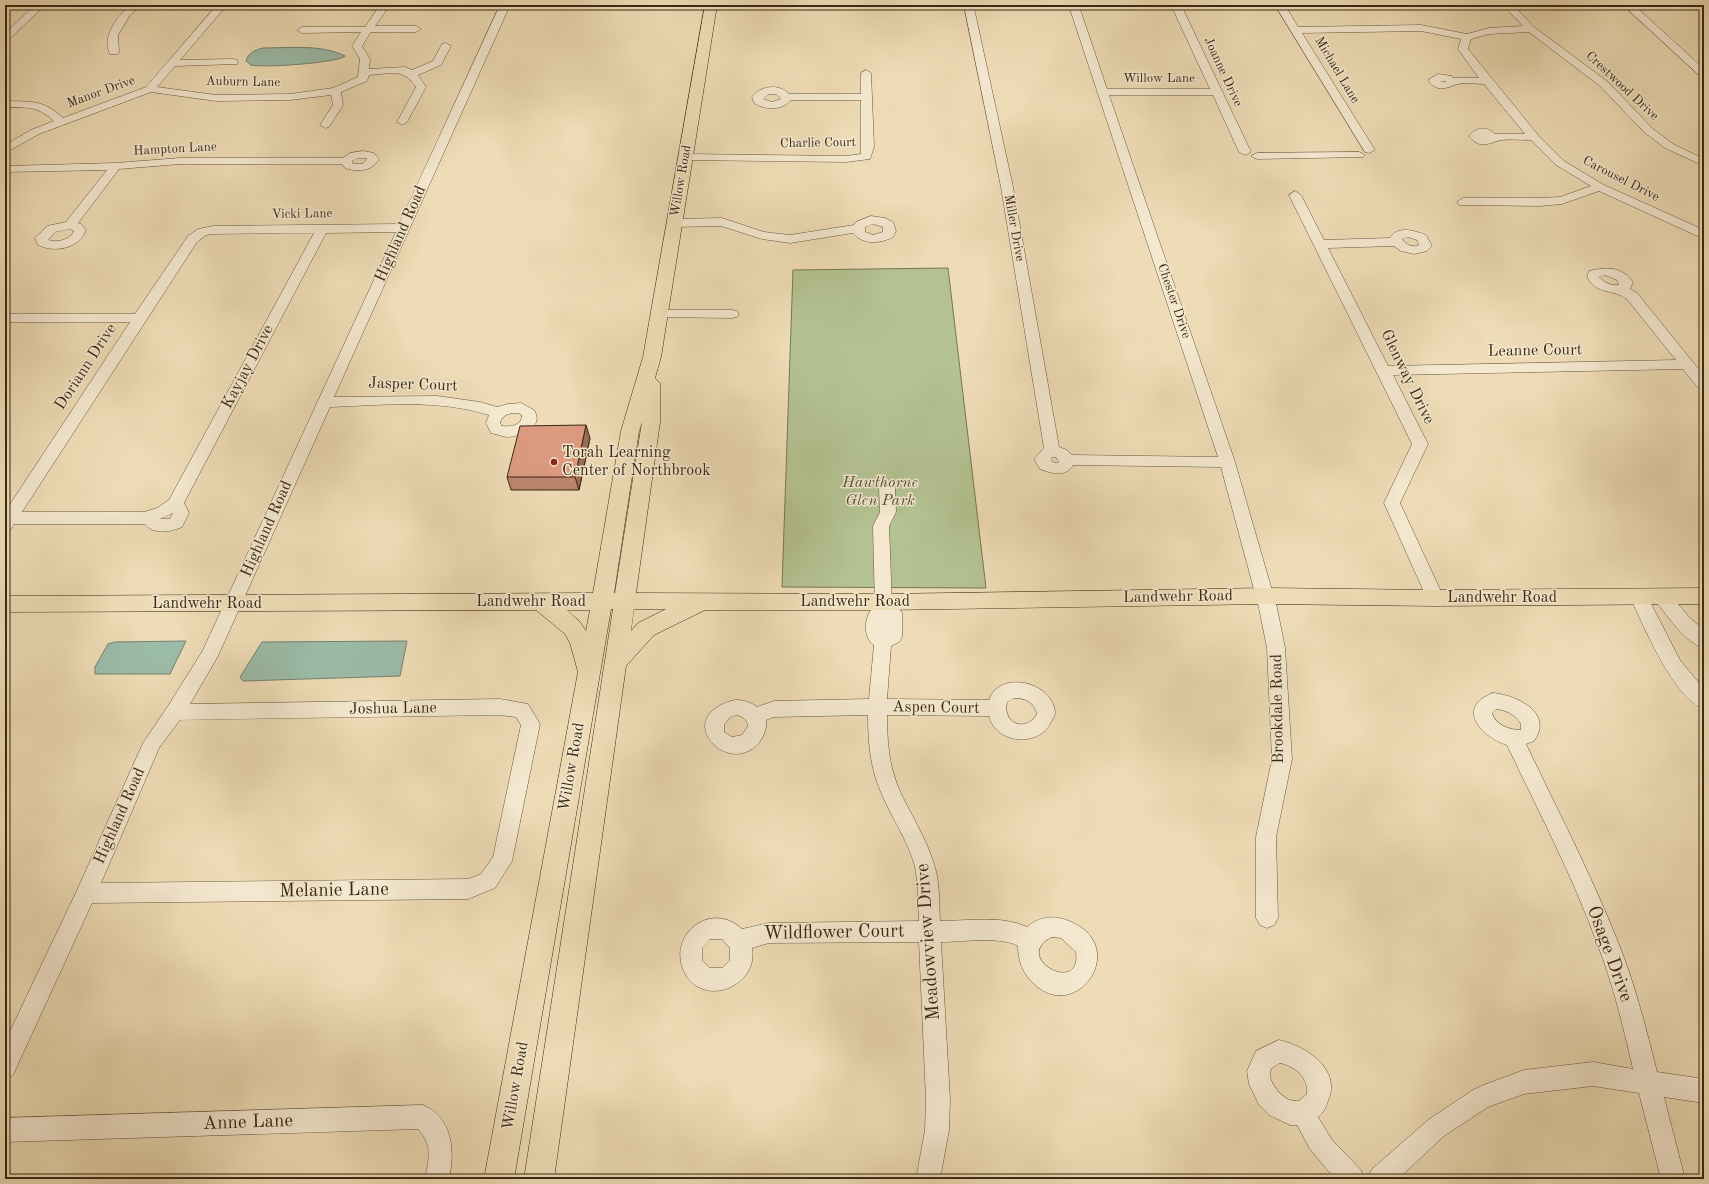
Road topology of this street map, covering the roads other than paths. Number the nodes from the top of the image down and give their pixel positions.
1 (37, 5) edge
2 (137, 5) edge
3 (222, 5) edge
4 (385, 5) edge
5 (505, 5) edge
6 (711, 5) edge
7 (969, 5) edge
8 (1176, 5) edge
9 (1280, 5) edge
10 (1508, 5) edge
11 (1628, 5) edge
12 (1072, 6) edge
13 (1531, 29) junction
14 (302, 30) dead end
15 (368, 30) junction
16 (416, 30) dead end
17 (1296, 30) junction
18 (1467, 36) junction
19 (5, 38) edge
20 (446, 46) dead end
21 (114, 52) dead end
22 (1689, 60) junction
23 (1704, 60) edge
24 (173, 62) junction
25 (232, 62) dead end
26 (410, 73) junction
27 (866, 73) dead end
28 (363, 74) junction
29 (1704, 74) edge
30 (1452, 81) dead end
31 (1487, 81) junction
32 (150, 89) junction
33 (335, 91) junction
34 (1103, 92) junction
35 (1216, 92) junction
36 (786, 97) dead end
37 (866, 97) junction
38 (5, 104) edge
39 (61, 122) junction
40 (402, 122) dead end
41 (325, 125) dead end
42 (1494, 137) dead end
43 (1534, 137) junction
44 (5, 150) edge
45 (1364, 152) junction
46 (686, 157) junction
47 (1377, 158) dead end
48 (346, 161) dead end
49 (1704, 163) edge
50 (116, 166) junction
51 (5, 169) edge
52 (1600, 187) junction
53 (1295, 195) dead end
54 (1463, 202) dead end
55 (674, 223) junction
56 (70, 225) dead end
57 (404, 228) junction
58 (858, 228) dead end
59 (322, 229) junction
60 (202, 232) joint
61 (1704, 235) edge
62 (1397, 242) dead end
63 (1319, 244) junction
64 (1622, 289) dead end
65 (659, 314) junction
66 (732, 314) dead end
67 (5, 318) edge
68 (139, 318) junction
69 (652, 357) junction
70 (1687, 364) junction
71 (1385, 371) junction
72 (1704, 386) edge
73 (325, 402) junction
74 (499, 412) dead end
75 (1227, 462) junction
76 (887, 488) dead end
77 (7, 521) edge
78 (1266, 596) junction
79 (1704, 596) edge
80 (1639, 597) junction
81 (1662, 597) junction
82 (1435, 598) junction
83 (602, 601) junction
84 (624, 601) junction
85 (703, 601) junction
86 (540, 602) junction
87 (5, 604) edge
88 (233, 604) junction
89 (884, 606) junction
90 (1704, 641) edge
91 (615, 663) junction
92 (588, 676) junction
93 (1704, 701) edge
94 (877, 707) junction
95 (995, 708) dead end
96 (175, 712) junction
97 (755, 716) dead end
98 (1514, 739) dead end
99 (518, 795) joint
100 (86, 893) junction
101 (1267, 918) dead end
102 (930, 931) junction
103 (739, 940) dead end
104 (1030, 941) dead end
105 (5, 1067) edge
106 (1647, 1082) junction
107 (1704, 1091) edge
108 (1304, 1112) dead end
109 (5, 1130) edge
110 (437, 1179) edge
111 (499, 1179) edge
112 (539, 1179) edge
113 (928, 1179) edge
114 (1352, 1179) edge
115 (1380, 1179) edge
116 (1673, 1179) edge

1 - 19 street
2 - 21 street
3 - 24 street, Manor Drive
4 - 15 street
5 - 57 street, Highland Road
6 - 46 main road, Willow Road
7 - 12 street, Chester Drive
7 - 75 street, Miller Drive
8 - 35 street, Joanne Drive
9 - 17 street, Michael Lane
10 - 13 street, Crestwood Drive
11 - 22 street
12 - 34 street, Chester Drive
13 - 18 street
13 - 49 street, Crestwood Drive
14 - 15 street
15 - 16 street
15 - 28 street
17 - 18 street
17 - 45 street, Michael Lane
18 - 31 street, Carousel Drive
20 - 26 street
22 - 23 street
22 - 29 street
24 - 25 street
24 - 32 street, Manor Drive
26 - 28 street
26 - 40 street
27 - 37 street, Charlie Court
28 - 33 street, Auburn Lane
30 - 31 street
31 - 43 street, Carousel Drive
32 - 33 street, Auburn Lane
32 - 39 street, Manor Drive
33 - 41 street
34 - 35 street, Willow Lane
34 - 75 street, Chester Drive
35 - 45 street, Joanne Drive
36 - 37 street
37 - 46 street, Charlie Court
38 - 39 street
39 - 44 street, Manor Drive
42 - 43 street
43 - 52 street, Carousel Drive
45 - 47 street
46 - 55 main road, Willow Road
48 - 50 street, Hampton Lane
50 - 51 street, Hampton Lane
50 - 56 street
52 - 54 street
52 - 61 street, Carousel Drive
53 - 63 street, Glenway Drive
55 - 58 street
55 - 65 main road, Willow Road
57 - 59 street, Vicki Lane
57 - 73 street, Highland Road
59 - 60 street, Vicki Lane
59 - 77 street, Kayjay Drive
60 - 68 street, Doriann Drive
62 - 63 street
63 - 71 street, Glenway Drive
64 - 70 street
65 - 66 street
65 - 69 main road, Willow Road
67 - 68 street
68 - 77 street, Doriann Drive
69 - 83 main road, Willow Road
69 - 84 main road, Willow Road
70 - 71 street, Leanne Court
70 - 72 street
71 - 82 street, Glenway Drive
73 - 74 street, Jasper Court
73 - 88 street, Highland Road
75 - 78 street, Chester Drive
76 - 89 street
78 - 82 main road, Landwehr Road
78 - 89 main road, Landwehr Road
78 - 101 street, Brookdale Road
79 - 81 main road, Landwehr Road
80 - 81 main road, Landwehr Road
80 - 82 main road, Landwehr Road
80 - 93 street
81 - 90 street
83 - 84 main road, Landwehr Road
83 - 86 main road, Landwehr Road
83 - 92 main road, Willow Road
84 - 85 main road, Landwehr Road
84 - 91 main road, Willow Road
85 - 89 main road, Landwehr Road
85 - 91 main road
86 - 88 main road, Landwehr Road
86 - 92 main road
87 - 88 main road, Landwehr Road
88 - 96 street, Highland Road
89 - 94 street, Meadowview Drive
91 - 112 main road, Willow Road
92 - 111 main road, Willow Road
94 - 95 street, Aspen Court
94 - 97 street, Aspen Court
94 - 102 street, Meadowview Drive
96 - 99 street, Joshua Lane
96 - 100 street, Highland Road
98 - 106 street, Osage Drive
99 - 100 street, Melanie Lane
100 - 105 street, Highland Road
102 - 103 street, Wildflower Court
102 - 104 street, Wildflower Court
102 - 113 street, Meadowview Drive
106 - 107 street
106 - 115 street
106 - 116 street, Osage Drive
108 - 114 street
109 - 110 street, Anne Lane

